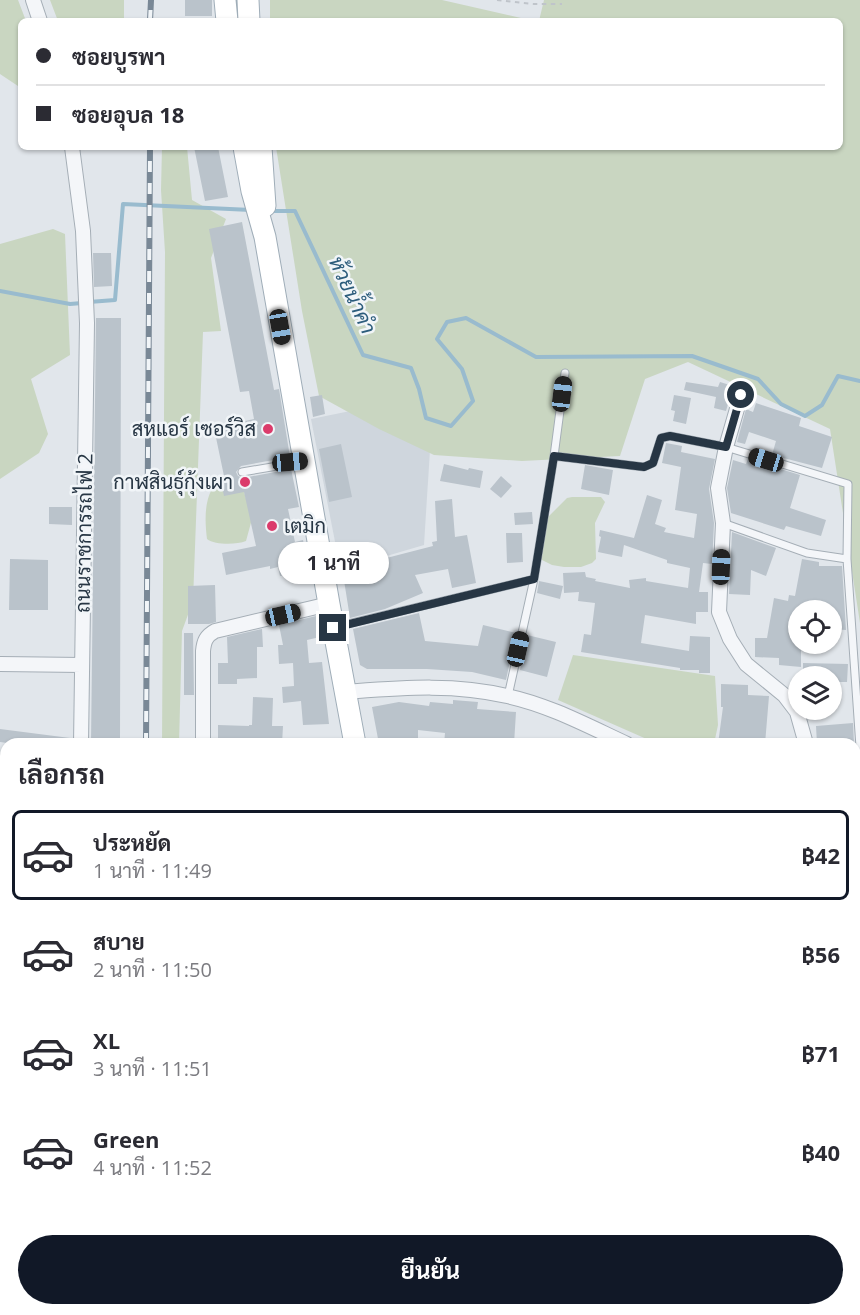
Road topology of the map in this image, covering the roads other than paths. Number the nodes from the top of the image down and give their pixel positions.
1 (33, 0) edge
2 (225, 0) edge
3 (248, 0) edge
4 (39, 18) edge
5 (227, 18) edge
6 (249, 18) edge
7 (72, 150) edge
8 (245, 150) edge
9 (261, 150) edge
10 (259, 190) junction
11 (565, 373) dead end
12 (741, 395) dead end
13 (726, 447) junction
14 (554, 456) junction
15 (304, 461) junction
16 (242, 472) dead end
17 (723, 523) junction
18 (847, 559) junction
19 (534, 579) junction
20 (329, 604) junction
21 (333, 628) junction
22 (0, 664) edge
23 (82, 665) junction
24 (345, 692) junction
25 (508, 696) junction
26 (81, 738) edge
27 (203, 738) edge
28 (354, 738) edge
29 (614, 738) edge
30 (804, 738) edge
31 (859, 738) edge

1 - 4 street
2 - 5 main road
3 - 6 main road
7 - 23 street, ถนนราชการรถไฟ 2
8 - 10 main road
9 - 10 main road
10 - 15 main road
11 - 14 lane
12 - 13 street
13 - 14 lane
13 - 17 street
13 - 18 lane
14 - 19 lane
15 - 16 lane
15 - 20 main road
17 - 18 lane
17 - 30 street
18 - 31 lane
19 - 21 lane
19 - 25 lane
20 - 21 main road
20 - 27 street
21 - 24 main road
22 - 23 street
23 - 26 street, ถนนราชการรถไฟ 2
24 - 25 street
24 - 28 main road
25 - 29 street

